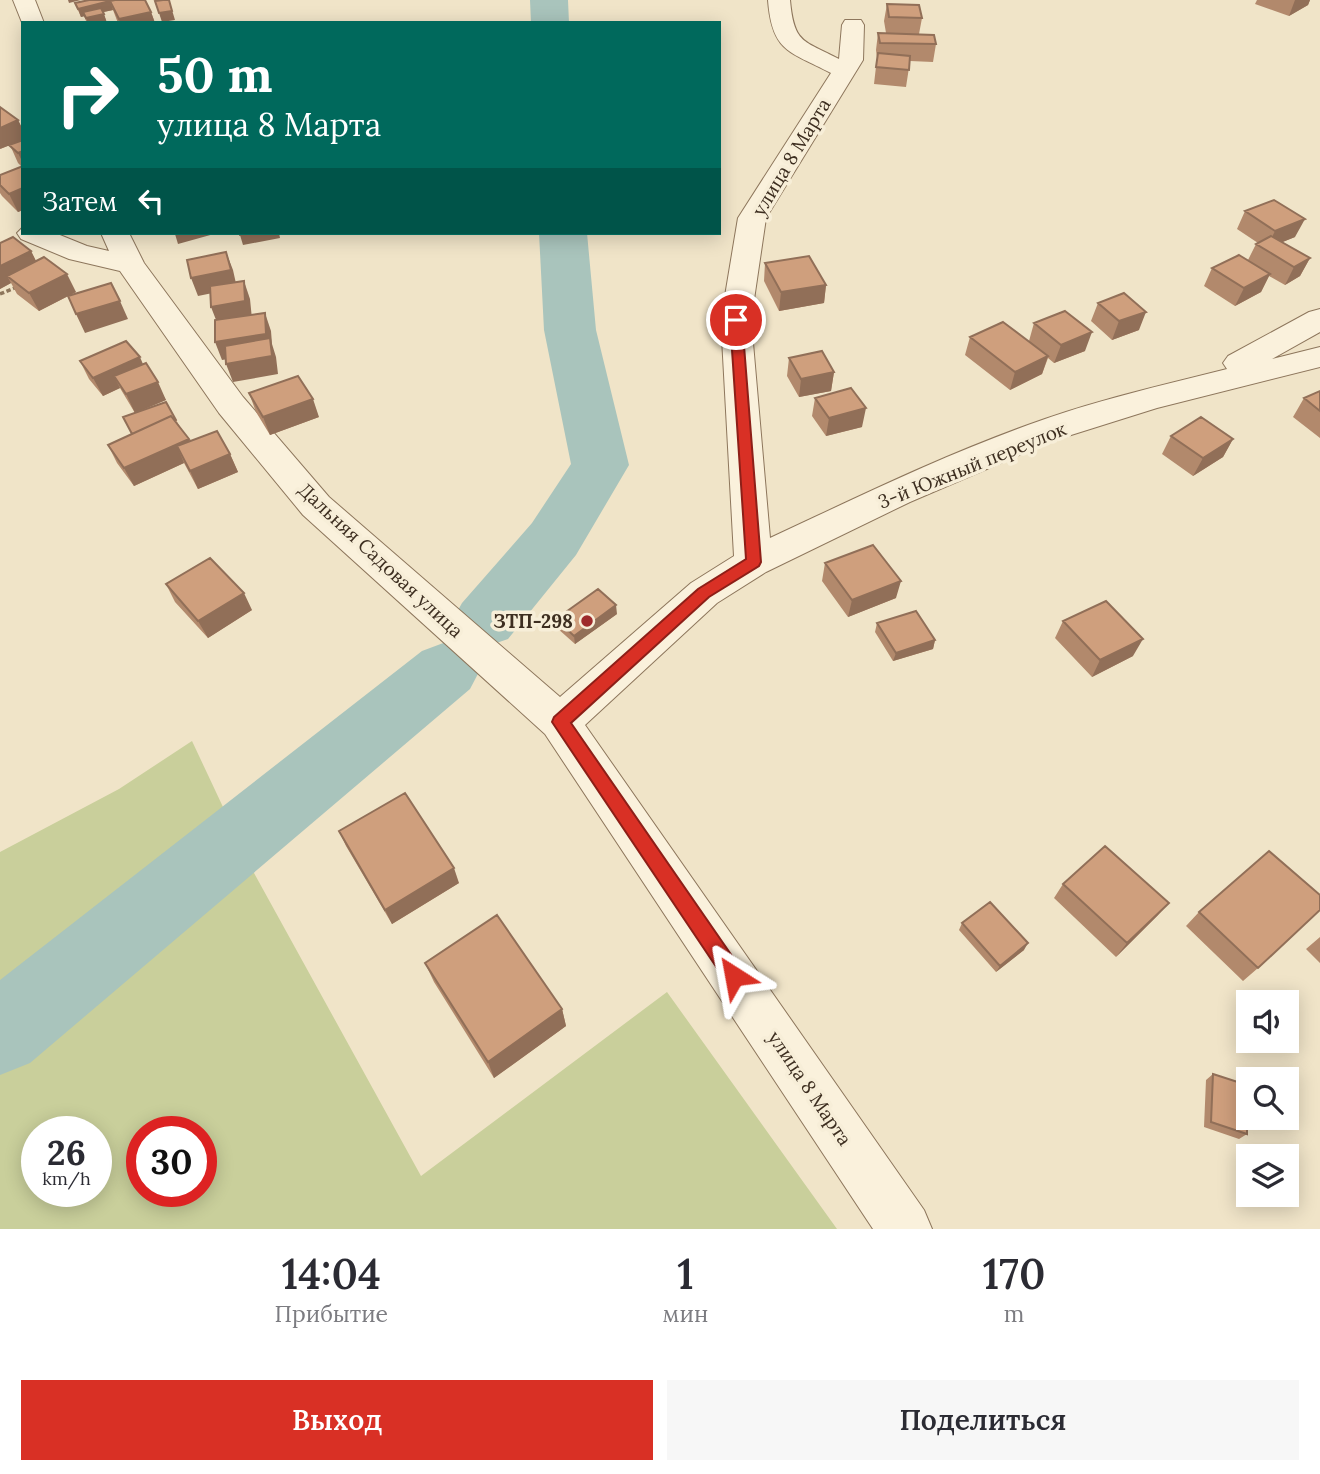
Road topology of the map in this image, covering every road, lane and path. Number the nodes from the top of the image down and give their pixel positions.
1 (24, 0) edge
2 (779, 0) edge
3 (32, 21) edge
4 (853, 25) dead end
5 (844, 71) junction
6 (36, 235) edge
7 (122, 248) edge
8 (25, 283) edge
9 (0, 294) edge
10 (1320, 319) edge
11 (1320, 358) edge
12 (1191, 389) junction
13 (753, 562) junction
14 (560, 722) junction
15 (905, 1229) edge

1 - 3 street
2 - 5 street
4 - 5 street, улица 8 Марта
5 - 13 street, улица 8 Марта
6 - 7 street, Дальняя Садовая улица
7 - 14 street, Дальняя Садовая улица
8 - 9 path
10 - 12 street
11 - 12 street, 3-й Южный переулок
12 - 13 street, 3-й Южный переулок
13 - 14 street
14 - 15 street, улица 8 Марта

